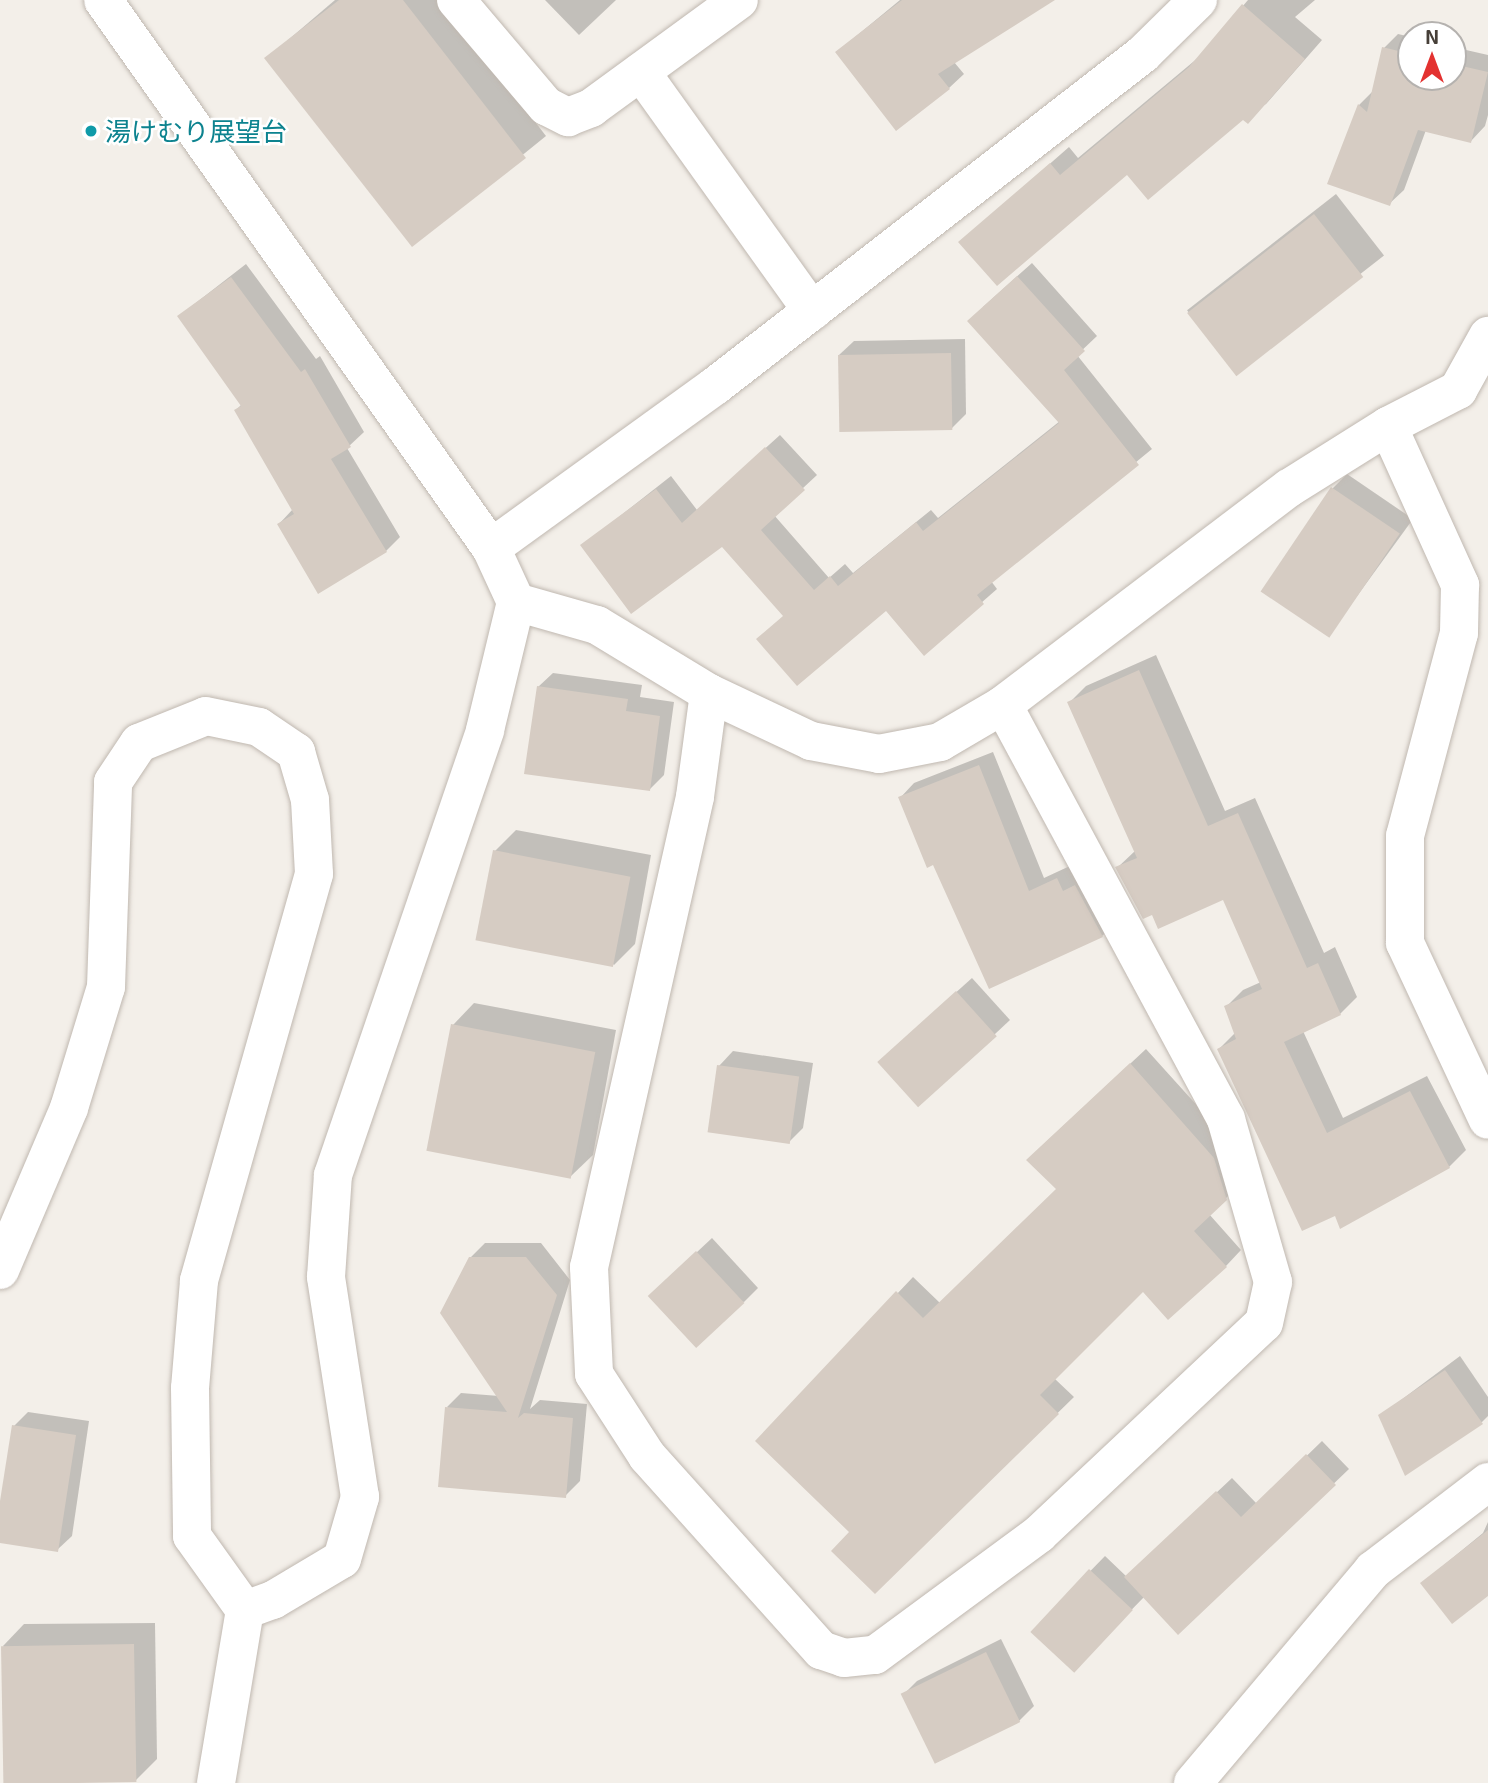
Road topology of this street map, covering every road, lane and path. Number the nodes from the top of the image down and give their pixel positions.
1 (103, 0) edge
2 (456, 0) edge
3 (739, 0) edge
4 (1198, 0) edge
5 (640, 72) junction
6 (813, 311) junction
7 (1488, 336) edge
8 (1388, 426) junction
9 (491, 548) junction
10 (516, 602) junction
11 (709, 693) junction
12 (1003, 705) junction
13 (1488, 1120) edge
14 (0, 1270) edge
15 (1488, 1482) edge
16 (245, 1609) junction
17 (216, 1783) edge
18 (1193, 1783) edge

1 - 9 street
2 - 5 street
3 - 5 street
4 - 6 street
5 - 6 street
6 - 9 street
7 - 8 street
8 - 12 street
8 - 13 street
9 - 10 street
10 - 11 street
10 - 16 street
11 - 12 street
11 - 12 street
14 - 16 street
15 - 18 street
16 - 17 street

